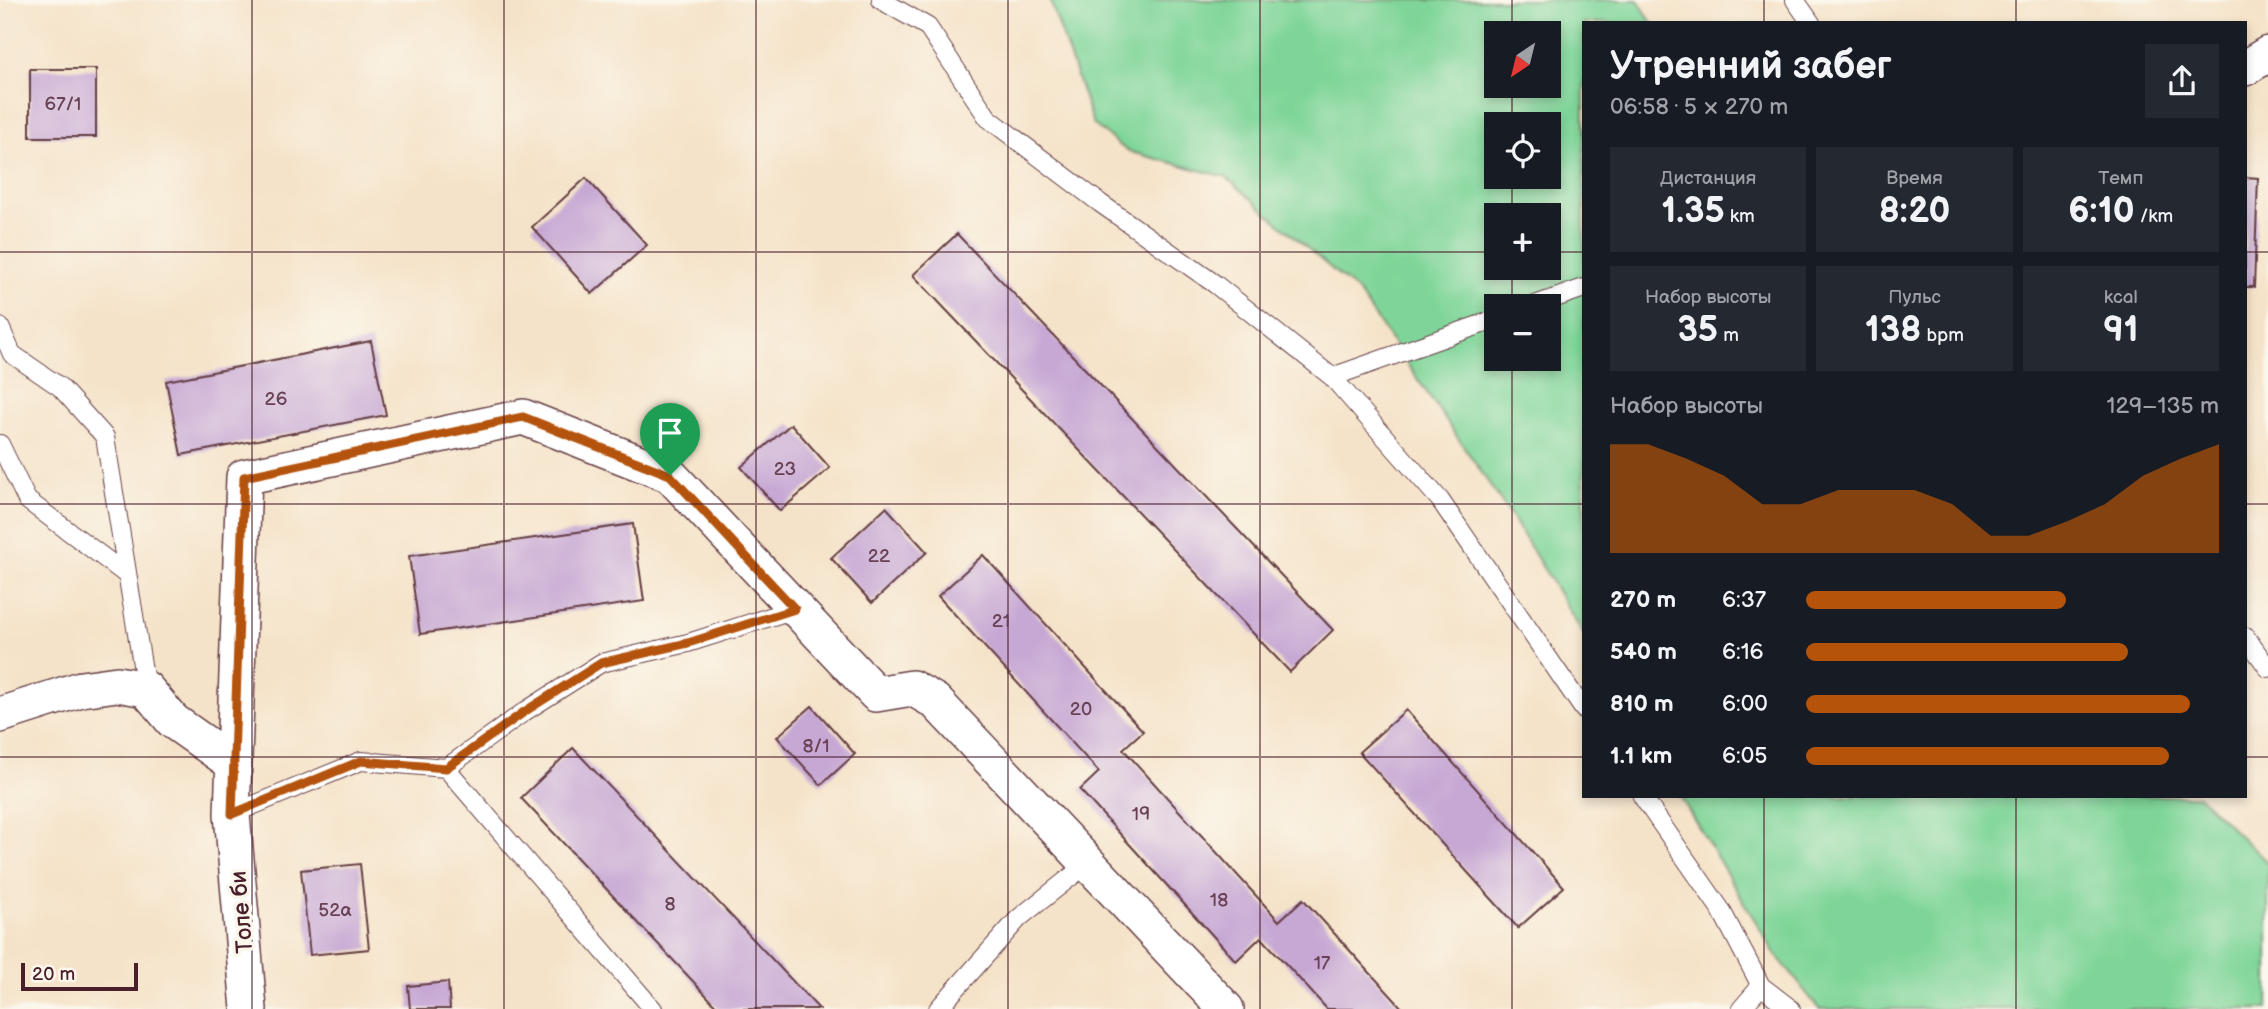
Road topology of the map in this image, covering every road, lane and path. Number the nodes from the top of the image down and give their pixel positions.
1 (881, 0) edge
2 (1795, 0) edge
3 (1810, 21) edge
4 (2268, 54) edge
5 (2247, 67) edge
6 (1582, 289) edge
7 (1561, 296) edge
8 (1484, 323) edge
9 (0, 327) edge
10 (1332, 377) junction
11 (0, 444) edge
12 (127, 575) junction
13 (795, 609) junction
14 (2247, 639) edge
15 (2268, 668) edge
16 (146, 690) junction
17 (1582, 707) edge
18 (0, 715) edge
19 (234, 764) junction
20 (446, 768) junction
21 (1643, 798) edge
22 (232, 814) junction
23 (1087, 864) junction
24 (1761, 986) junction
25 (249, 1009) edge
26 (653, 1009) edge
27 (938, 1009) edge
28 (1226, 1009) edge
29 (1741, 1009) edge
30 (1791, 1009) edge

1 - 10 lane
2 - 3 lane
4 - 5 street
6 - 7 lane
8 - 10 lane
9 - 12 lane
10 - 17 lane
11 - 12 lane
12 - 16 lane
13 - 19 street, Толе би
13 - 20 lane
13 - 23 street
14 - 15 lane
16 - 18 street
16 - 19 street
19 - 22 street, Толе би
20 - 22 lane
20 - 26 lane
21 - 24 lane
22 - 25 street, Толе би
23 - 27 lane
23 - 28 street
24 - 29 lane
24 - 30 lane

